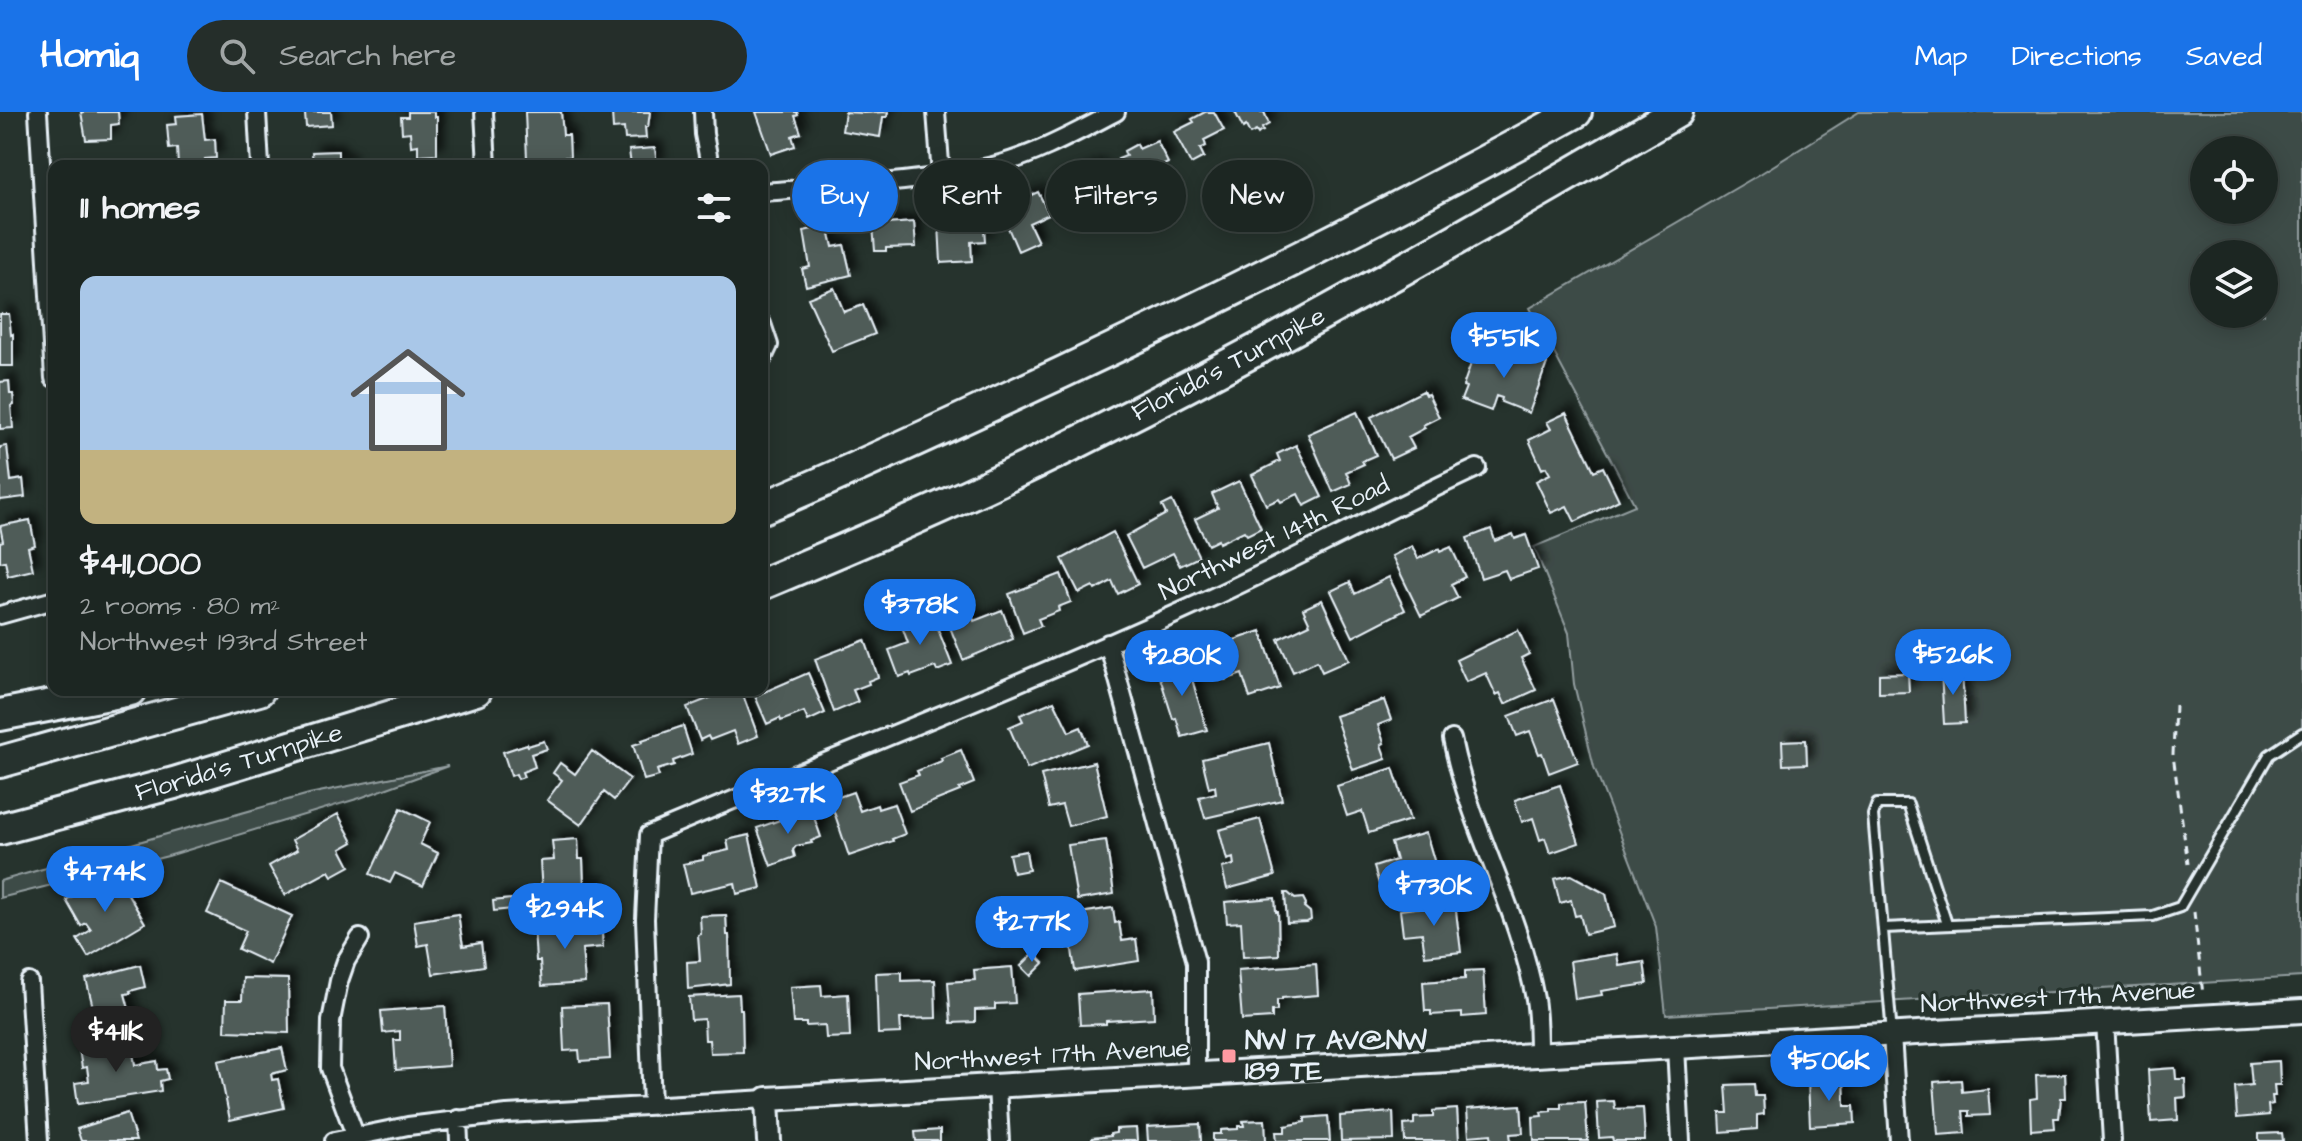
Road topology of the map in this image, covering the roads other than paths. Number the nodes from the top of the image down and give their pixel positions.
1 (38, 112) edge
2 (257, 112) edge
3 (484, 112) edge
4 (703, 112) edge
5 (936, 112) edge
6 (1116, 112) edge
7 (1576, 112) edge
8 (1677, 112) edge
9 (260, 160) edge
10 (487, 160) edge
11 (709, 160) edge
12 (940, 160) edge
13 (1010, 160) edge
14 (914, 178) edge
15 (768, 191) edge
16 (48, 278) edge
17 (1477, 468) dead end
18 (768, 505) edge
19 (768, 581) edge
20 (48, 602) edge
21 (0, 615) edge
22 (1108, 643) junction
23 (99, 696) edge
24 (237, 696) edge
25 (457, 696) edge
26 (0, 715) edge
27 (2302, 733) edge
28 (1452, 739) dead end
29 (0, 762) edge
30 (0, 829) edge
31 (1947, 924) junction
32 (1884, 928) junction
33 (360, 938) dead end
34 (29, 982) dead end
35 (2302, 1011) edge
36 (2105, 1022) junction
37 (1892, 1035) junction
38 (1676, 1047) junction
39 (1538, 1055) junction
40 (1196, 1074) junction
41 (997, 1086) junction
42 (767, 1099) junction
43 (652, 1106) junction
44 (458, 1119) junction
45 (355, 1135) junction
46 (39, 1141) edge
47 (334, 1141) edge
48 (459, 1141) edge
49 (769, 1141) edge
50 (1000, 1141) edge
51 (1681, 1141) edge
52 (1899, 1141) edge
53 (2112, 1141) edge

1 - 16 street
2 - 9 street
3 - 10 street
4 - 11 street
5 - 12 street
6 - 13 street
7 - 18 highway
8 - 19 highway, Florida's Turnpike
14 - 15 street
17 - 22 street, Northwest 14th Road
20 - 21 street
22 - 40 street
22 - 43 street, Northwest 14th Road
23 - 26 highway
24 - 29 highway
25 - 30 highway, Florida's Turnpike
27 - 31 lane
28 - 39 street
31 - 32 lane
31 - 32 lane
32 - 37 lane
33 - 45 street
34 - 46 street
35 - 36 street, Northwest 17th Avenue
36 - 37 street, Northwest 17th Avenue
36 - 53 street
37 - 38 street, Northwest 17th Avenue
37 - 52 street
38 - 39 street, Northwest 17th Avenue
38 - 51 street
39 - 40 street, Northwest 17th Avenue
40 - 41 street, Northwest 17th Avenue
41 - 42 street, Northwest 17th Avenue
41 - 50 street
42 - 43 street, Northwest 17th Avenue
42 - 49 street
43 - 44 street, Northwest 17th Avenue
44 - 45 street, Northwest 17th Avenue
44 - 48 street
45 - 47 street, Northwest 17th Avenue

